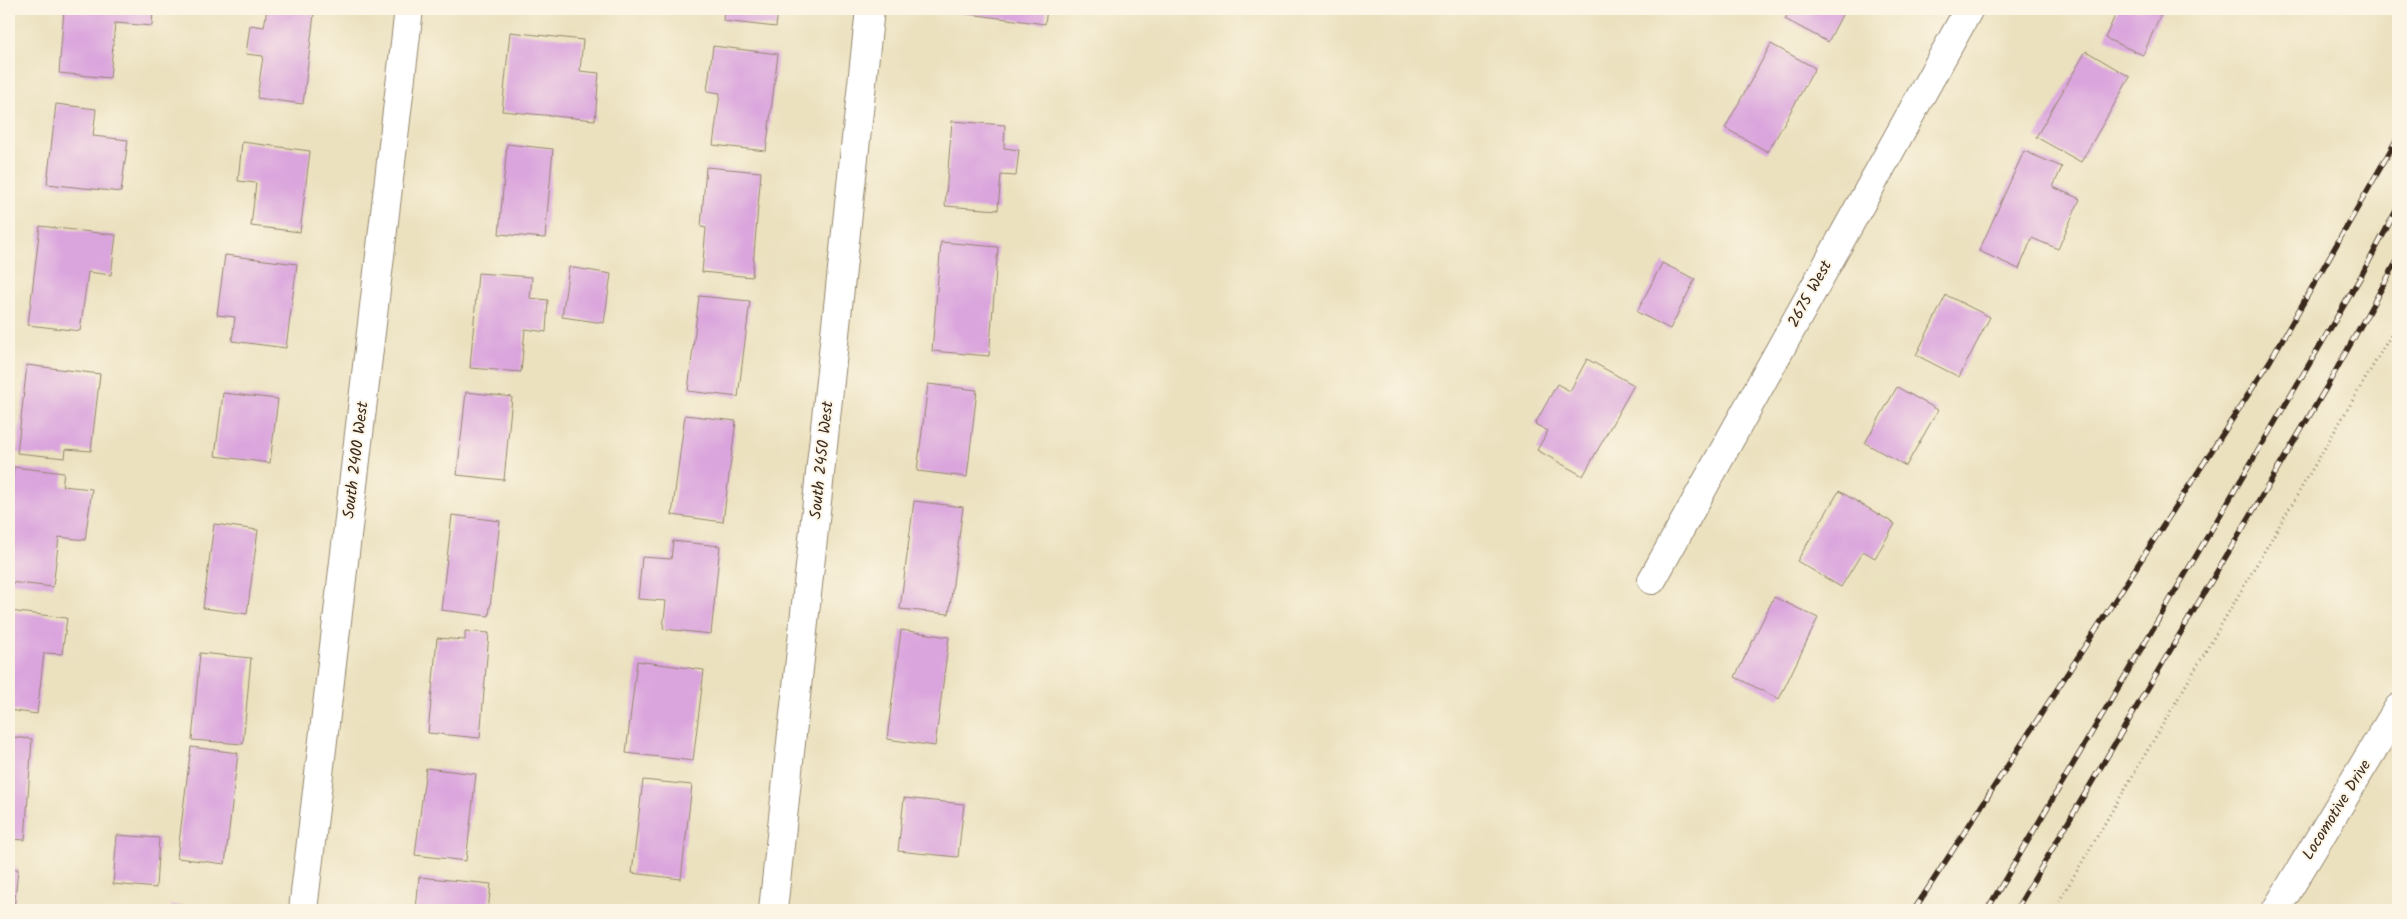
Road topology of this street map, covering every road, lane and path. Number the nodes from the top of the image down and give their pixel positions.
1 (409, 9) edge
2 (870, 9) edge
3 (1969, 9) edge
4 (2398, 323) edge
5 (1652, 580) dead end
6 (2398, 708) edge
7 (303, 910) edge
8 (773, 910) edge
9 (2054, 910) edge
10 (2276, 910) edge

1 - 7 street, South 2400 West
2 - 8 street, South 2450 West
3 - 5 street, 2675 West
4 - 9 path
6 - 10 street, Locomotive Drive

